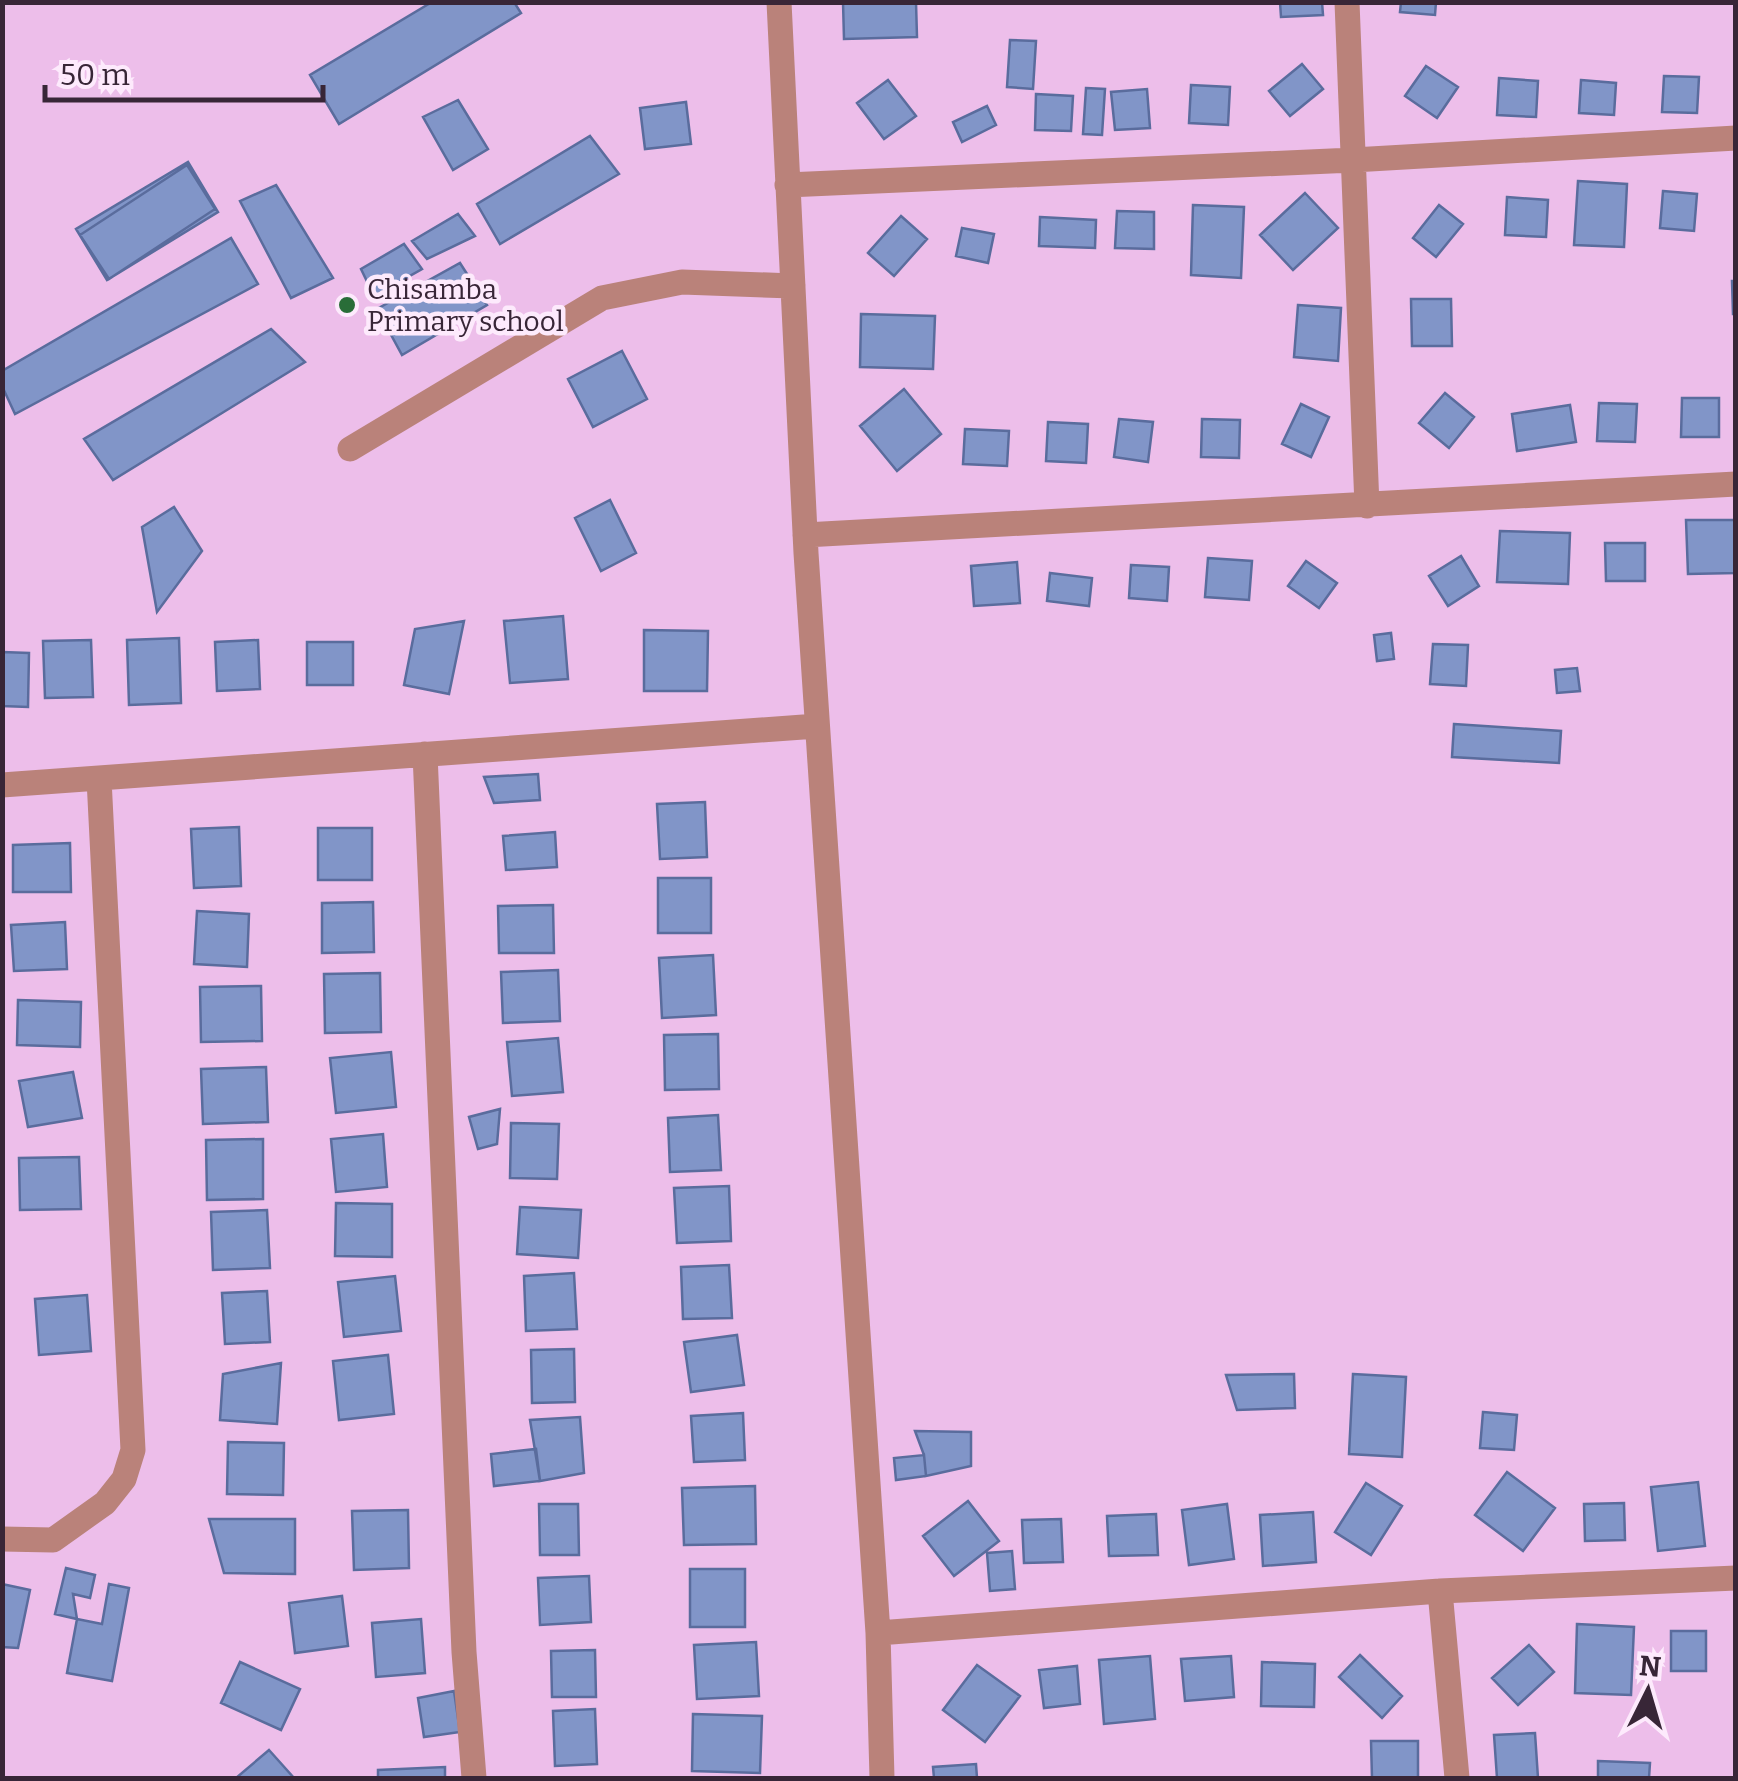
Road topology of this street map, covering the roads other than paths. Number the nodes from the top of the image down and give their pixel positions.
1 (778, 2) edge
2 (1347, 2) edge
3 (1736, 138) edge
4 (1352, 160) junction
5 (788, 184) junction
6 (793, 286) junction
7 (350, 449) dead end
8 (1736, 484) edge
9 (1367, 506) junction
10 (805, 536) junction
11 (816, 726) junction
12 (425, 754) junction
13 (100, 779) junction
14 (2, 785) edge
15 (2, 1539) edge
16 (1736, 1578) edge
17 (1440, 1591) junction
18 (878, 1633) junction
19 (474, 1778) edge
20 (882, 1778) edge
21 (1457, 1778) edge

1 - 5 street
2 - 4 street
3 - 4 street
4 - 5 street
4 - 9 street
5 - 6 street
6 - 7 street
6 - 10 street
8 - 9 street
9 - 10 street
10 - 11 street
11 - 12 street
11 - 18 street
12 - 13 street
12 - 19 street
13 - 14 street
13 - 15 street
16 - 17 street
17 - 18 street
17 - 21 street
18 - 20 street

